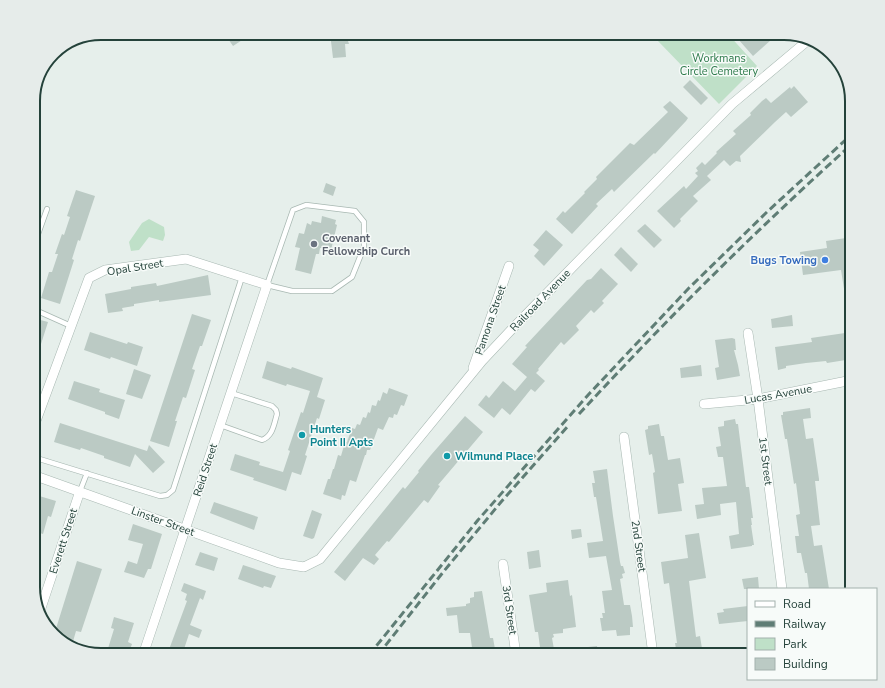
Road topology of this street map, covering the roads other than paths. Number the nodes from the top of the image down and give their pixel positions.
1 (805, 43) edge
2 (47, 209) dead end
3 (40, 228) edge
4 (509, 266) dead end
5 (242, 277) junction
6 (267, 285) junction
7 (40, 313) edge
8 (71, 326) junction
9 (748, 333) dead end
10 (471, 375) junction
11 (845, 381) edge
12 (231, 393) junction
13 (758, 399) junction
14 (704, 404) dead end
15 (40, 410) edge
16 (220, 426) junction
17 (624, 437) dead end
18 (40, 459) edge
19 (87, 473) junction
20 (40, 477) edge
21 (80, 491) junction
22 (185, 528) junction
23 (503, 564) dead end
24 (292, 565) joint
25 (782, 588) edge
26 (42, 604) edge
27 (145, 648) edge
28 (515, 648) edge
29 (652, 648) edge

1 - 10 street, Railroad Avenue
2 - 3 lane
4 - 10 street, Pamona Street
5 - 6 street, Opal Street
5 - 8 street, Opal Street
5 - 19 lane
6 - 6 lane
6 - 12 street, Reid Street
7 - 8 lane
8 - 15 street, Opal Street
9 - 13 street, 1st Street
10 - 24 street, Railroad Avenue
11 - 13 street, Lucas Avenue
12 - 16 street, Reid Street
12 - 16 lane
13 - 14 street, Lucas Avenue
13 - 25 street, 1st Street
16 - 22 street, Reid Street
17 - 29 street, 2nd Street
18 - 19 lane
19 - 21 lane
20 - 21 street, Linster Street
21 - 22 street, Linster Street
21 - 26 street, Everett Street
22 - 24 street, Linster Street
22 - 27 street, Reid Street
23 - 28 street, 3rd Street

